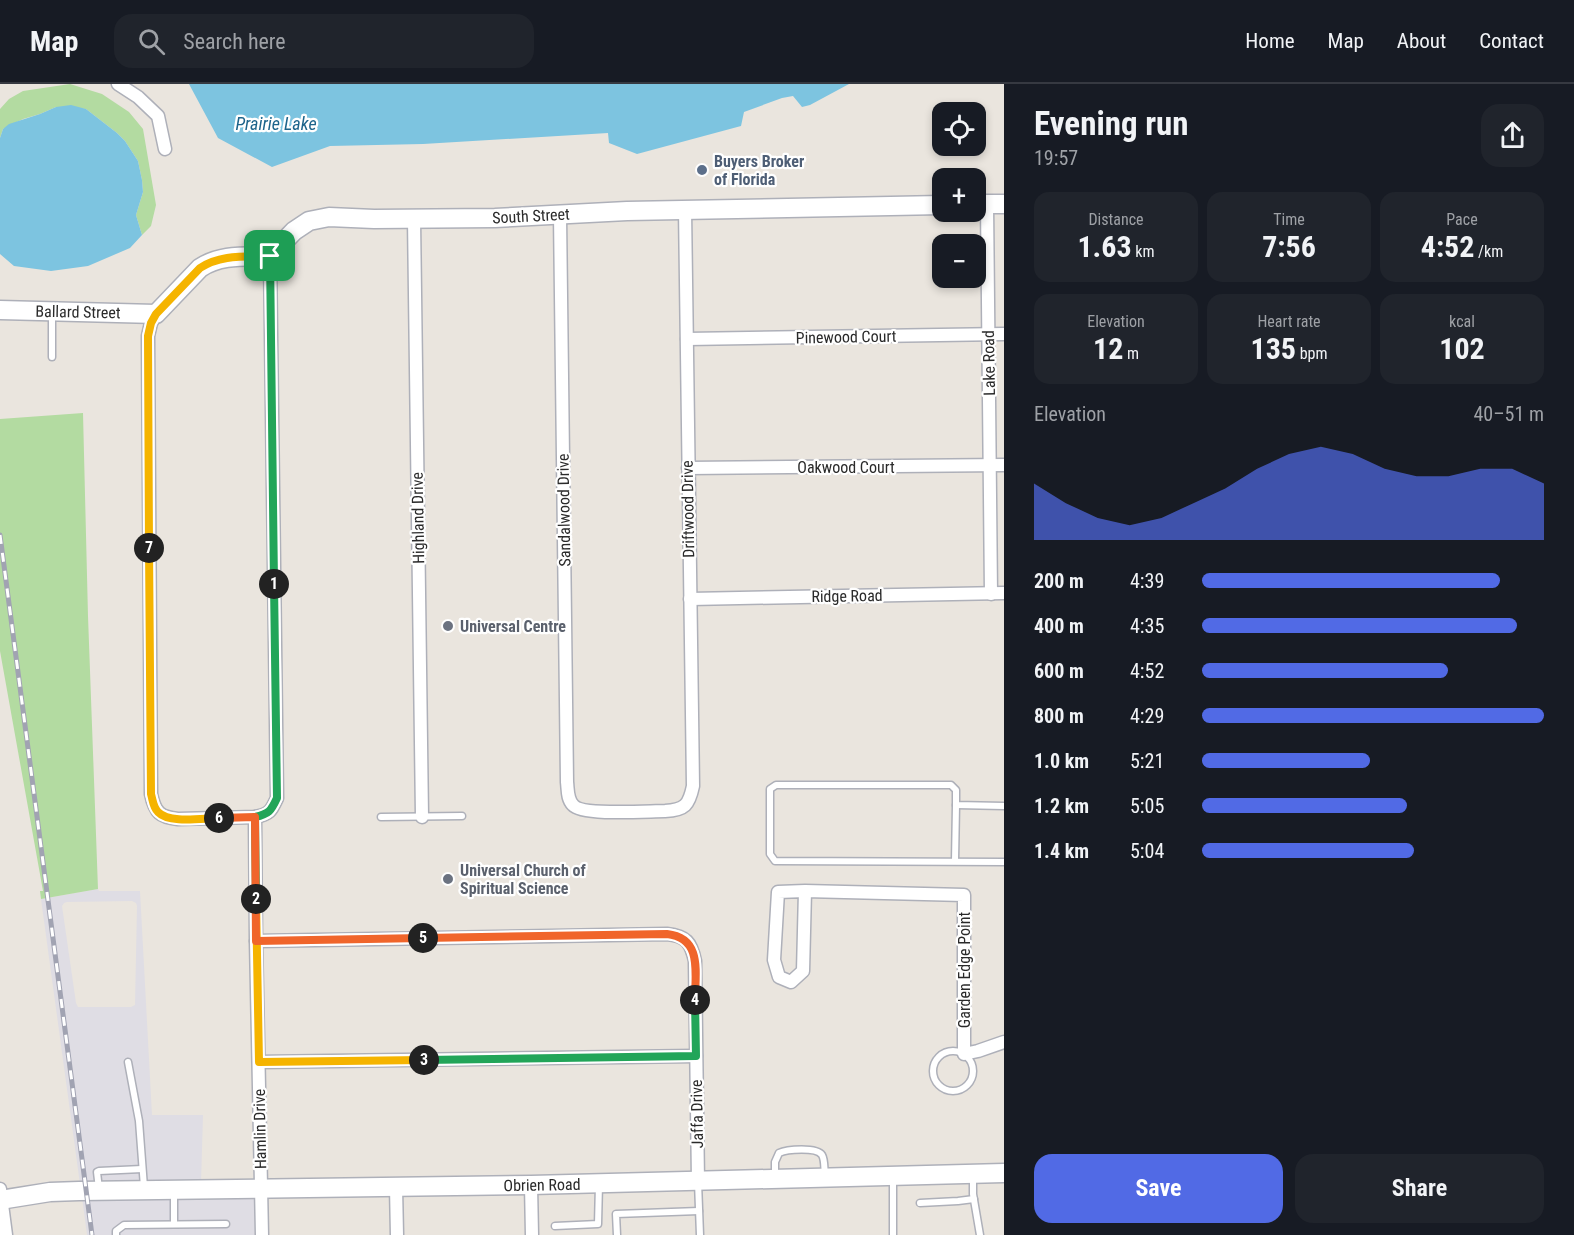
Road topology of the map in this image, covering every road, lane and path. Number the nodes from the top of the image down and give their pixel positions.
1 (118, 84) edge
2 (165, 149) dead end
3 (989, 204) edge
4 (932, 205) edge
5 (685, 209) junction
6 (561, 215) junction
7 (414, 219) junction
8 (270, 256) junction
9 (0, 310) edge
10 (52, 312) junction
11 (156, 314) junction
12 (1004, 334) edge
13 (988, 335) junction
14 (687, 339) junction
15 (52, 357) dead end
16 (1004, 465) edge
17 (990, 466) junction
18 (688, 468) junction
19 (998, 593) edge
20 (690, 599) junction
21 (956, 805) junction
22 (685, 806) joint
23 (1004, 806) edge
24 (462, 816) dead end
25 (255, 817) junction
26 (381, 817) dead end
27 (422, 817) junction
28 (955, 861) junction
29 (1004, 861) edge
30 (805, 891) junction
31 (256, 941) junction
32 (1004, 1042) edge
33 (964, 1054) junction
34 (696, 1056) junction
35 (128, 1062) dead end
36 (259, 1062) junction
37 (142, 1169) junction
38 (1004, 1173) edge
39 (973, 1174) junction
40 (893, 1176) junction
41 (825, 1178) junction
42 (775, 1179) junction
43 (698, 1181) junction
44 (599, 1184) junction
45 (531, 1185) junction
46 (396, 1187) junction
47 (261, 1189) junction
48 (144, 1190) junction
49 (174, 1190) junction
50 (100, 1191) junction
51 (0, 1196) edge
52 (974, 1199) junction
53 (920, 1203) dead end
54 (699, 1211) junction
55 (174, 1224) junction
56 (226, 1224) dead end
57 (555, 1226) dead end
58 (6, 1235) edge
59 (116, 1235) edge
60 (262, 1235) edge
61 (397, 1235) edge
62 (532, 1235) edge
63 (617, 1235) edge
64 (700, 1235) edge
65 (893, 1235) edge
66 (980, 1235) edge

1 - 2 street
3 - 13 street, Lake Road
4 - 5 street, South Street
5 - 6 street, South Street
5 - 14 street, Driftwood Drive
6 - 7 street, South Street
6 - 22 street, Sandalwood Drive
7 - 8 street, South Street
7 - 27 street, Highland Drive
8 - 11 street
8 - 25 street
9 - 10 street, Ballard Street
10 - 11 street, Ballard Street
10 - 15 lane
11 - 25 street
12 - 13 street, Pinewood Court
13 - 14 street, Pinewood Court
13 - 17 street, Lake Road
14 - 18 street, Driftwood Drive
16 - 17 street, Oakwood Court
17 - 18 street, Oakwood Court
17 - 19 street, Lake Road
18 - 20 street, Driftwood Drive
19 - 20 street, Ridge Road
20 - 22 street, Driftwood Drive
21 - 23 lane
21 - 28 lane
21 - 28 lane
24 - 27 lane
25 - 31 street, Hamlin Drive
26 - 27 lane
28 - 29 lane
30 - 30 street, Garden Edge Point
30 - 33 street, Garden Edge Point
31 - 34 street, Jaffa Drive
31 - 36 street, Hamlin Drive
32 - 33 street, Garden Edge Point
33 - 33 lane
34 - 36 street
34 - 43 street, Jaffa Drive
35 - 37 lane
36 - 47 street, Hamlin Drive
37 - 48 lane
37 - 50 lane
38 - 39 street, Obrien Road
39 - 40 street, Obrien Road
39 - 52 lane
40 - 41 street, Obrien Road
40 - 65 lane
41 - 42 street, Obrien Road
41 - 42 lane
42 - 43 street, Obrien Road
43 - 44 street, Obrien Road
43 - 54 lane
44 - 45 street, Obrien Road
44 - 57 lane
45 - 46 street, Obrien Road
45 - 62 street
46 - 47 street, Obrien Road
46 - 61 street
47 - 49 street, Obrien Road
47 - 60 street, Hamlin Drive
48 - 49 street, Obrien Road
48 - 50 street, Obrien Road
49 - 55 lane
50 - 51 street, Obrien Road
51 - 58 street
52 - 53 lane
52 - 66 lane
54 - 63 lane
54 - 64 lane
55 - 56 lane
55 - 59 lane

